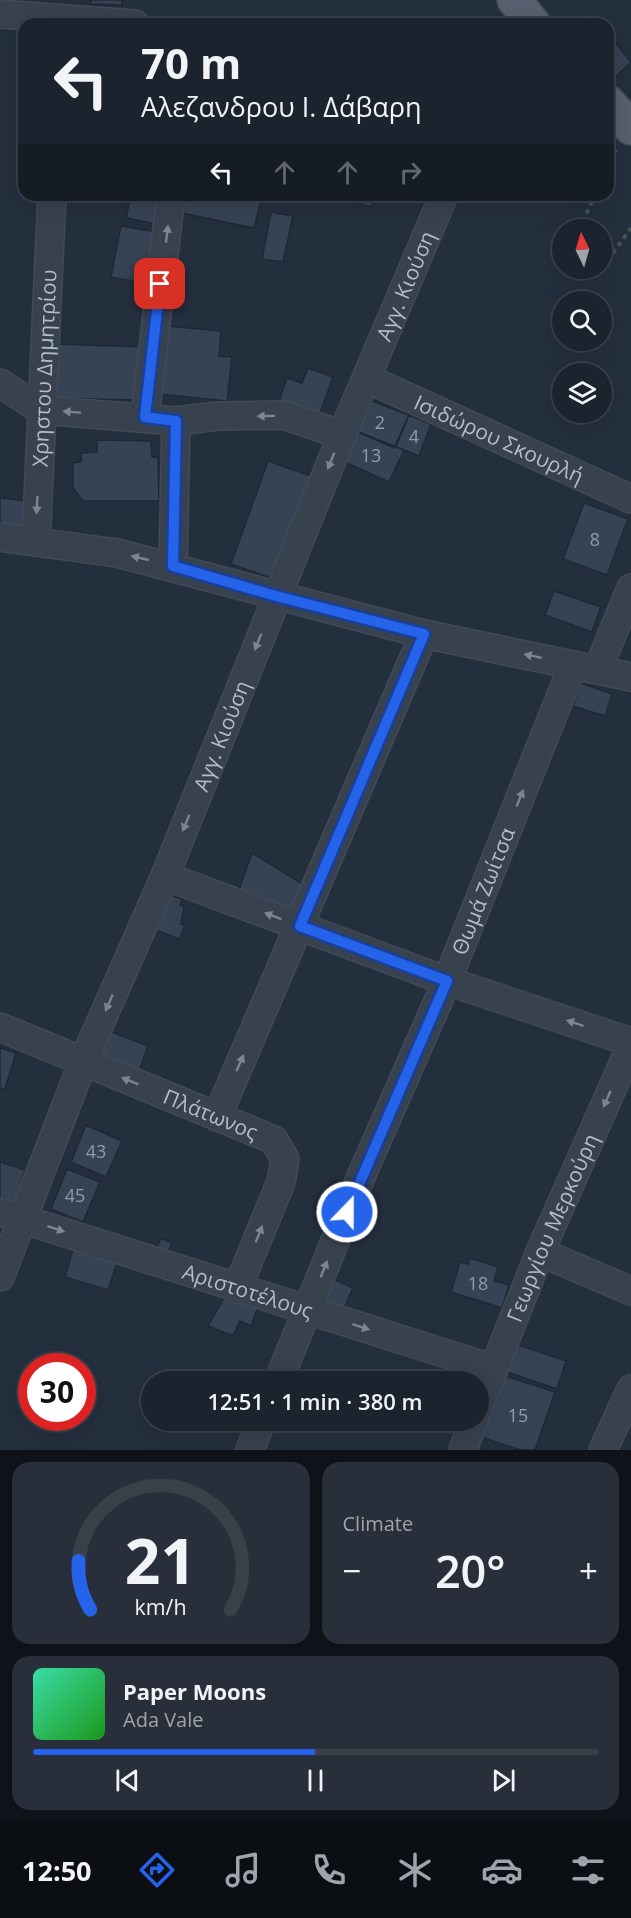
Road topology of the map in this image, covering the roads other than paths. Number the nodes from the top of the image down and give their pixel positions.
1 (514, 0) edge
2 (0, 14) edge
3 (71, 16) edge
4 (87, 18) edge
5 (529, 18) edge
6 (614, 109) edge
7 (631, 128) edge
8 (52, 201) edge
9 (170, 201) edge
10 (442, 201) edge
11 (368, 379) junction
12 (0, 383) edge
13 (41, 410) junction
14 (145, 417) junction
15 (176, 421) junction
16 (342, 435) junction
17 (631, 499) edge
18 (0, 537) edge
19 (36, 542) junction
20 (173, 566) junction
21 (631, 588) edge
22 (276, 596) junction
23 (424, 634) junction
24 (585, 667) junction
25 (631, 677) edge
26 (165, 876) junction
27 (300, 926) junction
28 (447, 981) junction
29 (0, 1027) edge
30 (631, 1044) edge
31 (83, 1062) junction
32 (217, 1117) junction
33 (11, 1215) edge
34 (540, 1252) junction
35 (0, 1277) edge
36 (237, 1288) junction
37 (631, 1291) edge
38 (307, 1310) junction
39 (494, 1369) junction
40 (282, 1371) edge
41 (489, 1382) edge
42 (631, 1389) edge
43 (258, 1431) edge
44 (470, 1431) edge
45 (250, 1450) edge
46 (463, 1450) edge
47 (603, 1450) edge

1 - 5 main road
2 - 3 street
3 - 4 street
6 - 7 main road
8 - 13 street, Χρηστου Δημητρίου
14 -> 9 street
10 - 11 street, Αγγ. Κιούση
11 - 16 street, Αγγ. Κιούση
11 - 17 street, Ισιδώρου Σκουρλή
12 - 13 street
14 -> 13 street
13 -> 19 street, Χρηστου Δημητρίου
14 - 15 street
16 -> 15 street
15 - 20 street
16 -> 22 street, Αγγ. Κιούση
18 - 19 street
20 -> 19 street
20 - 22 street
21 - 24 street, Θωμά Ζωίτσα
22 - 23 street
22 -> 26 street, Αγγ. Κιούση
24 -> 23 street
23 - 27 street
24 - 25 street
28 -> 24 street, Θωμά Ζωίτσα
27 -> 26 street
26 -> 31 street, Αγγ. Κιούση
27 - 28 street
32 -> 27 street
30 -> 28 street
38 -> 28 street, Θωμά Ζωίτσα
29 - 31 street, Πλάτωνος
30 -> 34 street, Γεωργίου Μερκούρη
32 -> 31 street, Πλάτωνος
31 - 33 street, Αγγ. Κιούση
36 -> 32 street, Πλάτωνος
33 - 35 street, Αγγ. Κιούση
33 -> 36 street, Αριστοτέλους
34 - 37 street
34 - 39 street, Γεωργίου Μερκούρη
36 - 38 street, Αριστοτέλους
38 -> 39 street, Αριστοτέλους
38 - 40 street, Θωμά Ζωίτσα
39 - 41 street, Γεωργίου Μερκούρη
42 - 47 street
43 - 45 street
44 - 46 street

